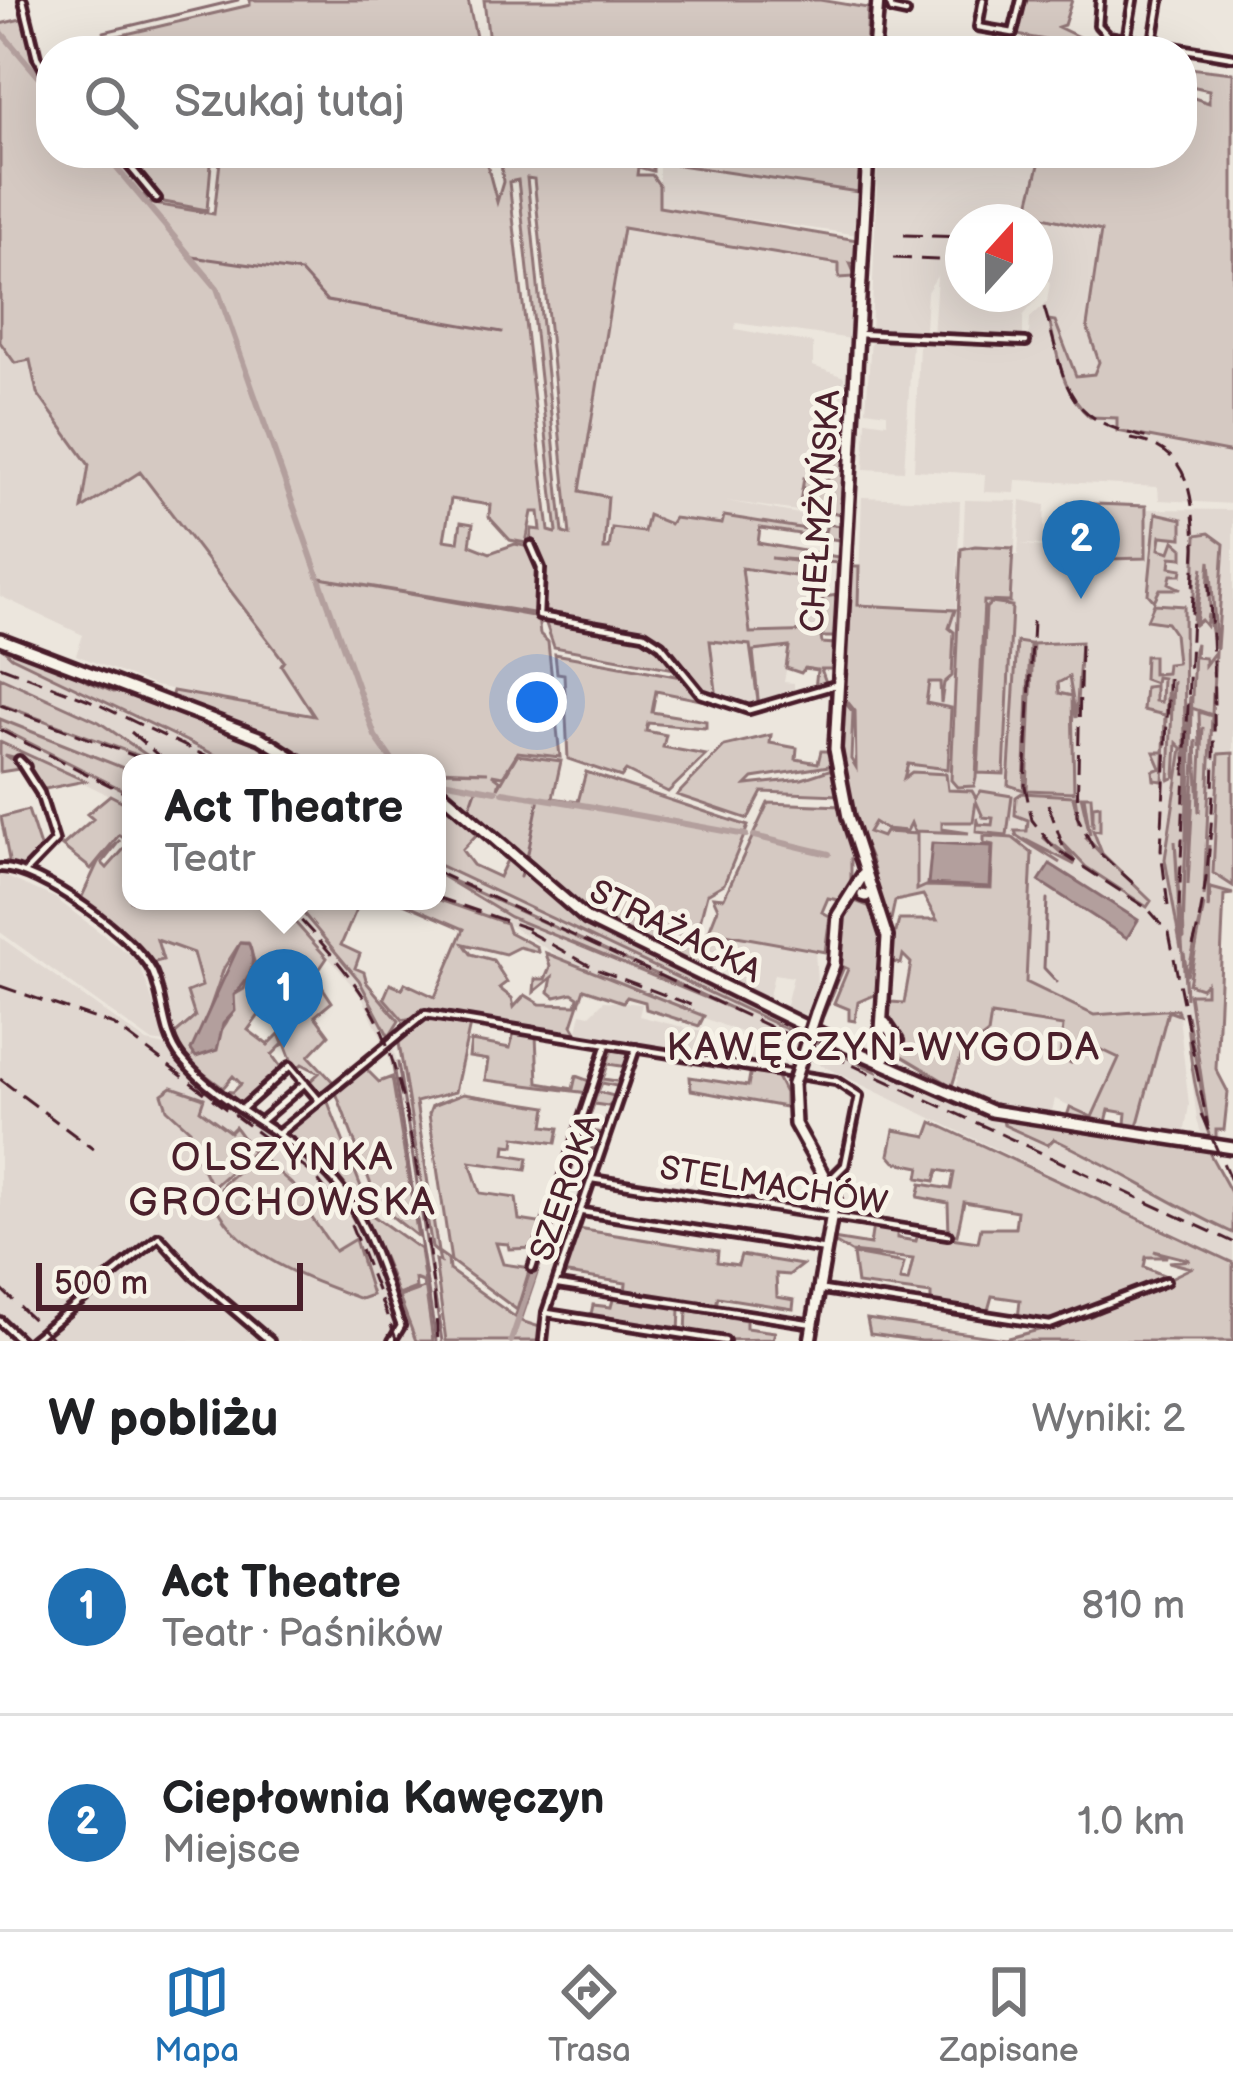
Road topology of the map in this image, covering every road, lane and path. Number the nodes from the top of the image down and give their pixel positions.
1 (23, 0) edge
2 (888, 0) edge
3 (983, 0) edge
4 (1021, 0) edge
5 (1100, 0) edge
6 (1133, 0) edge
7 (1160, 0) edge
8 (878, 4) edge
9 (906, 14) dead end
10 (875, 36) edge
11 (1115, 36) edge
12 (1127, 36) edge
13 (1153, 36) edge
14 (36, 49) edge
15 (1197, 51) edge
16 (1233, 57) edge
17 (131, 168) edge
18 (867, 168) edge
19 (157, 199) dead end
20 (858, 334) junction
21 (1026, 342) dead end
22 (531, 545) dead end
23 (0, 639) edge
24 (835, 685) junction
25 (287, 754) edge
26 (26, 767) dead end
27 (446, 797) edge
28 (0, 868) edge
29 (27, 870) junction
30 (865, 889) junction
31 (884, 1030) junction
32 (607, 1044) junction
33 (636, 1048) junction
34 (892, 1053) junction
35 (876, 1054) junction
36 (908, 1071) junction
37 (305, 1083) junction
38 (319, 1100) junction
39 (243, 1108) junction
40 (261, 1121) junction
41 (278, 1134) junction
42 (1233, 1148) edge
43 (592, 1179) junction
44 (830, 1180) junction
45 (581, 1212) junction
46 (830, 1217) junction
47 (948, 1235) dead end
48 (826, 1250) junction
49 (532, 1268) dead end
50 (1166, 1281) dead end
51 (556, 1285) junction
52 (820, 1290) junction
53 (546, 1312) junction
54 (0, 1321) edge
55 (813, 1324) junction
56 (21, 1341) edge
57 (31, 1341) edge
58 (270, 1341) edge
59 (392, 1341) edge
60 (543, 1341) edge
61 (725, 1341) edge
62 (809, 1341) edge

1 - 14 street
2 - 9 street
3 - 4 street
5 - 11 street
6 - 12 street
7 - 13 street
8 - 10 street
15 - 16 street
17 - 19 street
18 - 20 street, CHEŁMŻYŃSKA
20 - 21 street
20 - 24 street, CHEŁMŻYŃSKA
22 - 24 street
23 - 25 street
24 - 30 street, CHEŁMŻYŃSKA
26 - 29 street
27 - 35 street, STRAŻACKA
28 - 29 street
29 - 39 street
30 - 31 street, CHEŁMŻYŃSKA
30 - 44 street, bridge
31 - 34 street, CHEŁMŻYŃSKA
31 - 35 street
32 - 33 street
32 - 38 street
32 - 49 street
33 - 43 street, SZEROKA
33 - 44 street
34 - 35 street
34 - 36 street, STRAŻACKA
35 - 36 street, STRAŻACKA
36 - 42 street, STRAŻACKA
37 - 38 street
37 - 39 street
37 - 40 street
38 - 41 street
39 - 40 street
40 - 41 street
41 - 59 street
43 - 45 street, SZEROKA
43 - 46 street, STELMACHÓW
44 - 46 street
45 - 48 street
45 - 51 street, SZEROKA
46 - 47 street, STELMACHÓW
46 - 48 street
48 - 52 street
50 - 52 street
51 - 53 street, SZEROKA
51 - 55 street
52 - 55 street
53 - 60 street, SZEROKA
53 - 61 street
54 - 56 street
55 - 62 street
57 - 58 street

